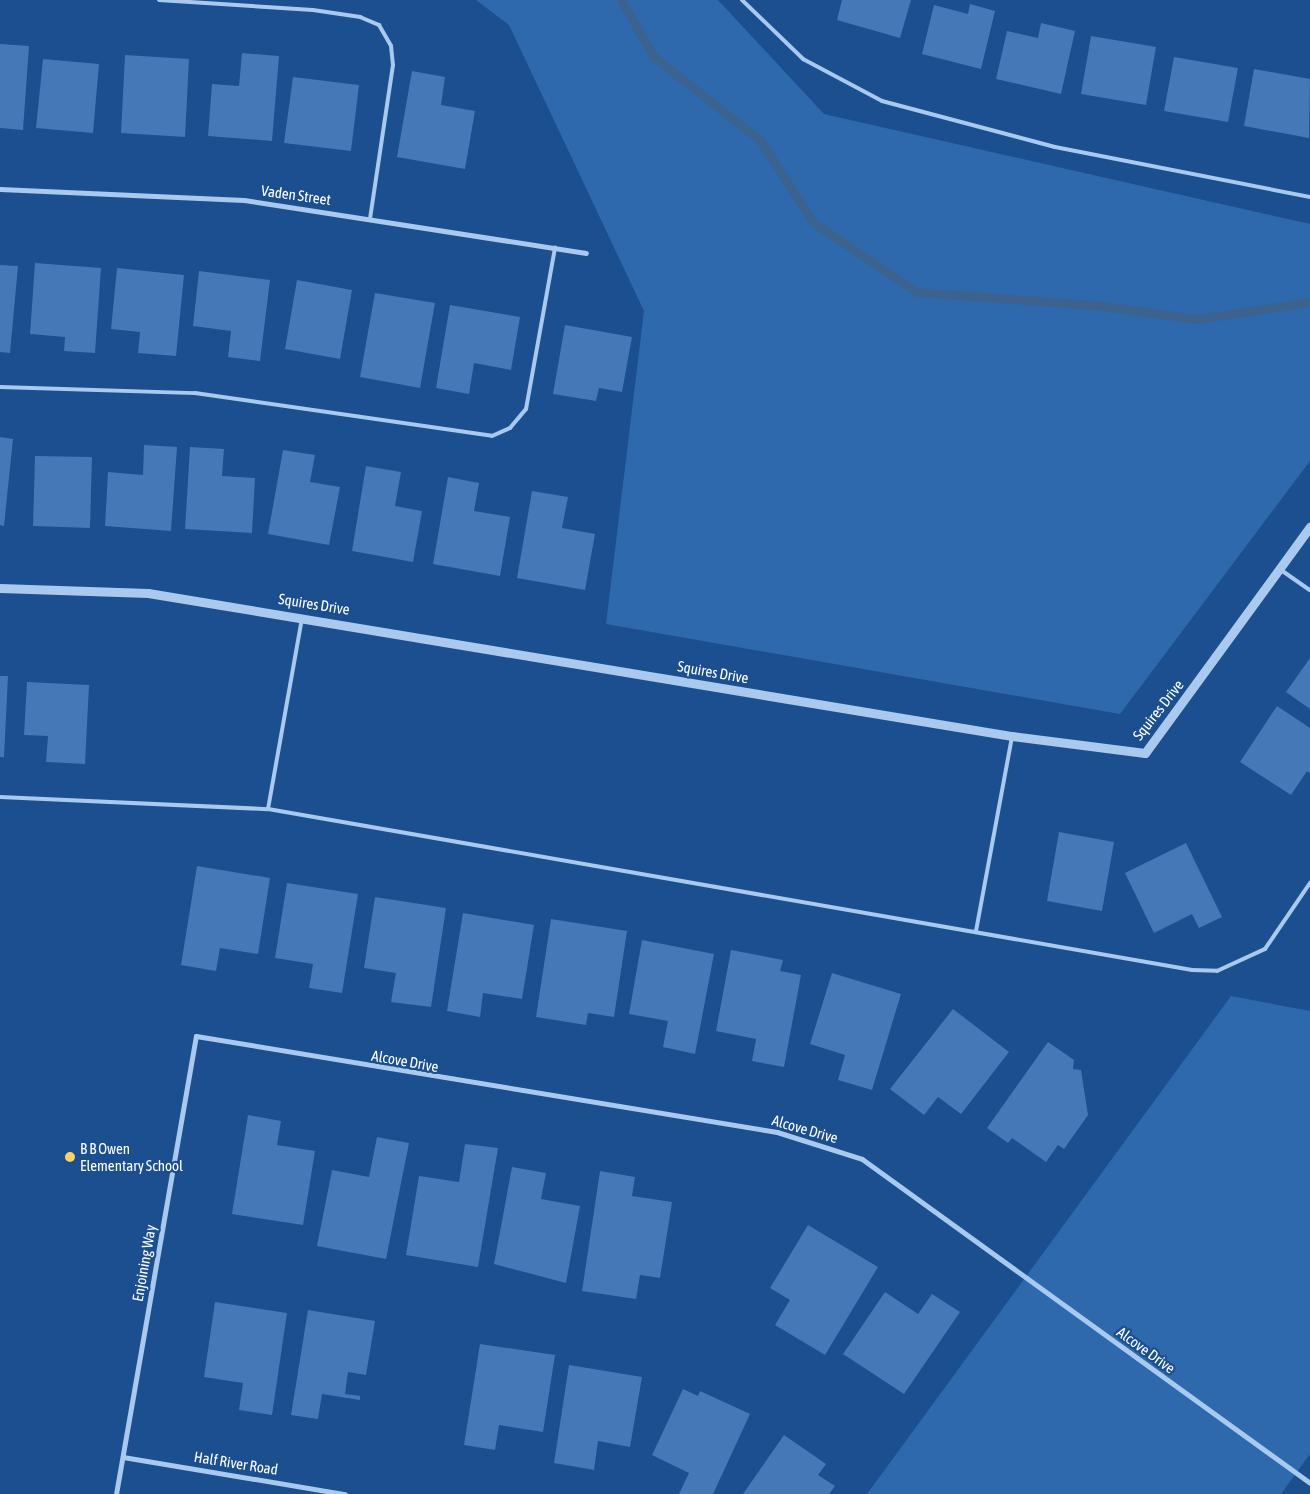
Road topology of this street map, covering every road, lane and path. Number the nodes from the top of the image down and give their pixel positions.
1 (159, 0) edge
2 (742, 0) edge
3 (0, 190) edge
4 (1310, 197) edge
5 (370, 218) junction
6 (555, 248) junction
7 (586, 253) dead end
8 (0, 387) edge
9 (1310, 527) edge
10 (1281, 570) junction
11 (0, 588) edge
12 (1310, 590) edge
13 (303, 616) junction
14 (1012, 736) junction
15 (0, 797) edge
16 (268, 809) junction
17 (1310, 883) edge
18 (976, 931) junction
19 (196, 1036) joint
20 (123, 1458) junction
21 (1310, 1483) edge
22 (116, 1494) edge
23 (345, 1494) edge

1 - 5 lane
2 - 4 lane
3 - 5 street, Vaden Street
5 - 6 street, Vaden Street
6 - 7 street, Vaden Street
6 - 8 lane
9 - 10 street, Squires Drive
10 - 12 lane
10 - 14 street, Squires Drive
11 - 13 street, Squires Drive
13 - 14 street, Squires Drive
13 - 16 lane
14 - 18 lane
15 - 16 lane
16 - 18 lane
17 - 18 lane
19 - 20 street, Enjoining Way
19 - 21 street, Alcove Drive
20 - 22 street, Enjoining Way
20 - 23 street, Half River Road

